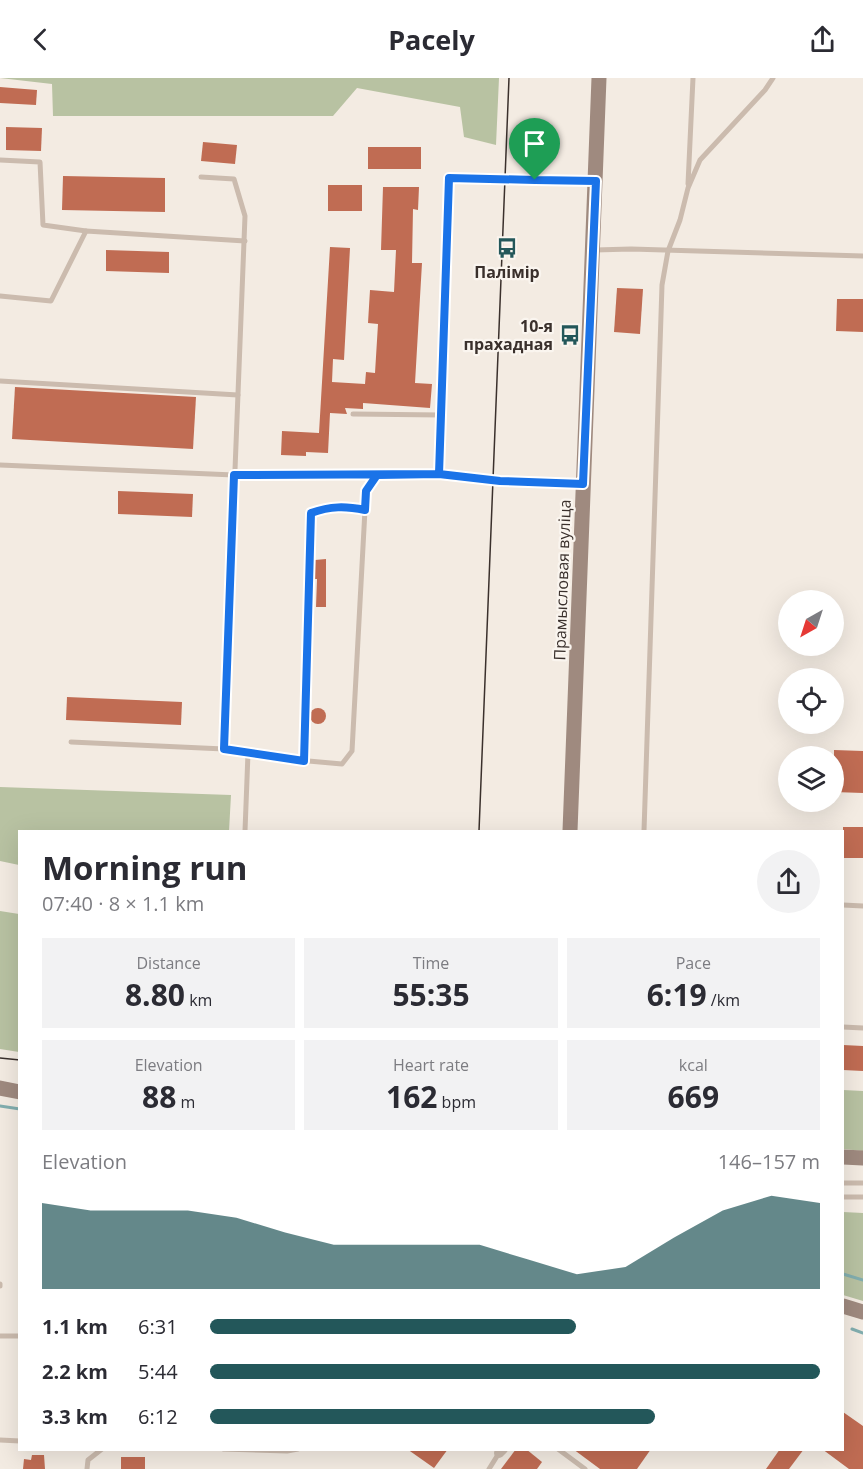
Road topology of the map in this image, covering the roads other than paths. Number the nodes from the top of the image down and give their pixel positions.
1 (599, 78) edge
2 (693, 78) edge
3 (773, 78) edge
4 (0, 160) edge
5 (201, 177) dead end
6 (596, 181) junction
7 (688, 188) junction
8 (86, 231) junction
9 (245, 241) junction
10 (592, 250) junction
11 (668, 251) junction
12 (863, 256) edge
13 (0, 296) edge
14 (0, 381) edge
15 (238, 394) junction
16 (352, 414) dead end
17 (441, 416) junction
18 (0, 465) edge
19 (439, 474) junction
20 (234, 475) junction
21 (377, 475) junction
22 (583, 484) junction
23 (365, 510) junction
24 (71, 742) dead end
25 (224, 749) junction
26 (248, 753) junction
27 (304, 761) junction
28 (245, 830) edge
29 (570, 830) edge
30 (644, 830) edge
31 (844, 905) edge
32 (863, 906) edge
33 (844, 1027) edge
34 (863, 1028) edge
35 (0, 1088) edge
36 (18, 1092) edge
37 (844, 1157) edge
38 (863, 1158) edge
39 (844, 1183) edge
40 (863, 1183) edge
41 (844, 1197) edge
42 (863, 1197) edge
43 (844, 1306) edge
44 (863, 1312) edge
45 (0, 1336) edge
46 (18, 1336) edge
47 (0, 1440) edge
48 (18, 1441) edge
49 (99, 1451) edge
50 (265, 1451) edge
51 (290, 1451) edge
52 (501, 1451) edge
53 (561, 1451) edge
54 (87, 1469) edge
55 (489, 1469) edge
56 (585, 1469) edge

1 - 6 main road, Прамысловая вуліца
2 - 7 lane
3 - 7 lane
4 - 8 lane
5 - 9 lane
6 - 10 main road, Прамысловая вуліца
6 - 17 street
7 - 11 lane
8 - 9 lane
8 - 13 lane
9 - 15 lane
10 - 11 lane
10 - 22 main road, Прамысловая вуліца
11 - 12 lane
11 - 30 lane
14 - 15 lane
15 - 20 lane
16 - 17 lane
17 - 19 street
18 - 20 lane
19 - 21 street
19 - 22 street
20 - 21 street
20 - 25 lane
21 - 23 lane
22 - 29 main road, Прамысловая вуліца
23 - 27 lane
23 - 27 lane
24 - 25 lane
25 - 26 lane
26 - 27 lane
26 - 28 lane
31 - 32 lane
33 - 34 lane
35 - 36 main road
37 - 38 main road
39 - 40 lane
41 - 42 lane
43 - 44 main road
45 - 46 lane
47 - 48 lane
49 - 54 lane
50 - 51 lane
52 - 55 lane
53 - 56 lane

